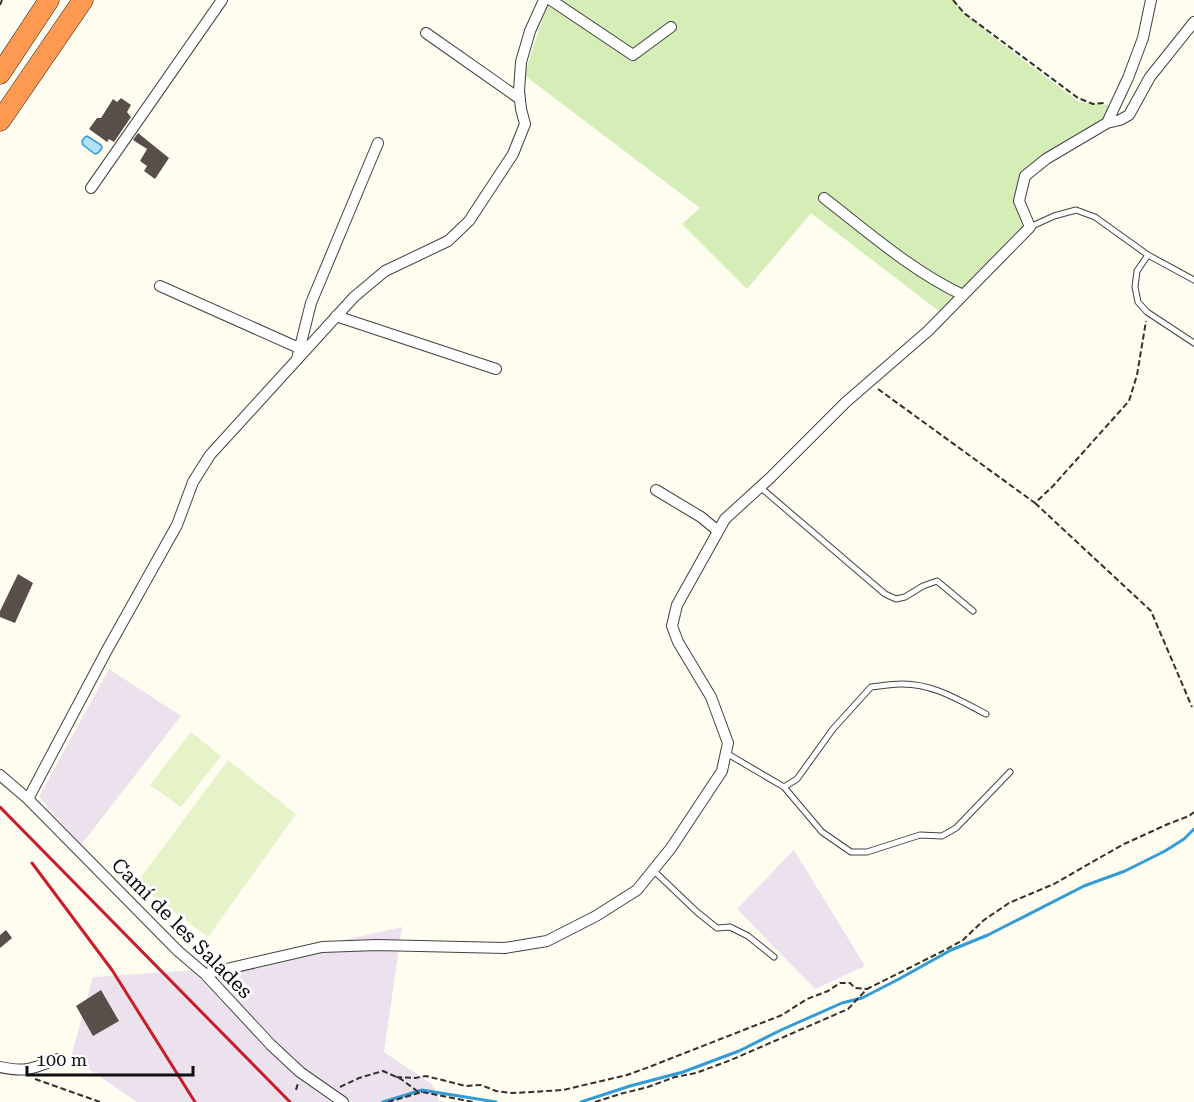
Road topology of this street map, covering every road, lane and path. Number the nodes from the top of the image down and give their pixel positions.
1 (2, 0) edge
2 (50, 0) edge
3 (83, 0) edge
4 (222, 0) edge
5 (544, 0) edge
6 (551, 0) edge
7 (953, 0) edge
8 (1151, 0) edge
9 (0, 5) edge
10 (1194, 22) edge
11 (671, 27) dead end
12 (426, 33) dead end
13 (0, 74) edge
14 (520, 99) junction
15 (1117, 101) junction
16 (0, 122) edge
17 (1107, 123) junction
18 (378, 143) dead end
19 (91, 188) dead end
20 (824, 198) dead end
21 (1030, 227) junction
22 (1148, 255) junction
23 (1194, 280) edge
24 (160, 286) dead end
25 (963, 295) junction
26 (1147, 312) junction
27 (336, 316) junction
28 (1194, 343) edge
29 (299, 348) junction
30 (296, 360) junction
31 (496, 369) dead end
32 (869, 382) junction
33 (760, 487) junction
34 (656, 490) dead end
35 (1035, 503) junction
36 (718, 531) junction
37 (974, 611) dead end
38 (1192, 707) dead end
39 (986, 714) dead end
40 (726, 753) junction
41 (1010, 772) dead end
42 (0, 775) edge
43 (784, 787) junction
44 (28, 799) junction
45 (1194, 812) edge
46 (653, 870) junction
47 (774, 957) dead end
48 (205, 974) junction
49 (867, 989) junction
50 (58, 1059) dead end
51 (0, 1067) edge
52 (17, 1071) junction
53 (396, 1077) junction
54 (329, 1092) junction
55 (422, 1092) junction
56 (100, 1102) edge
57 (343, 1102) edge
58 (388, 1102) edge
59 (473, 1102) edge
60 (595, 1102) edge

1 - 9 path
2 - 13 highway
3 - 16 highway
4 - 19 street
5 - 14 street
6 - 11 street
7 - 15 path
8 - 15 street
10 - 17 street
12 - 14 street
14 - 27 street
15 - 17 street
17 - 21 street
18 - 29 street
20 - 25 street
21 - 22 lane
21 - 25 street
22 - 23 lane
22 - 26 lane
24 - 29 street
25 - 32 street
26 - 28 lane
26 - 35 path
27 - 30 street
27 - 31 street
29 - 30 street
30 - 44 street
32 - 33 street
32 - 35 path
33 - 36 street
33 - 37 lane
34 - 36 street
35 - 38 path
36 - 40 street
39 - 43 lane
40 - 43 lane
40 - 46 street
41 - 43 lane
42 - 44 street, Camí de les Salades
44 - 48 street, Camí de les Salades
45 - 49 path
46 - 47 lane
46 - 48 street
48 - 54 street, Camí de les Salades
49 - 53 path
49 - 60 path
50 - 52 street
51 - 52 street
52 - 56 path
53 - 54 path
53 - 55 path
54 - 57 street, Camí de les Salades
55 - 58 path
55 - 59 path

